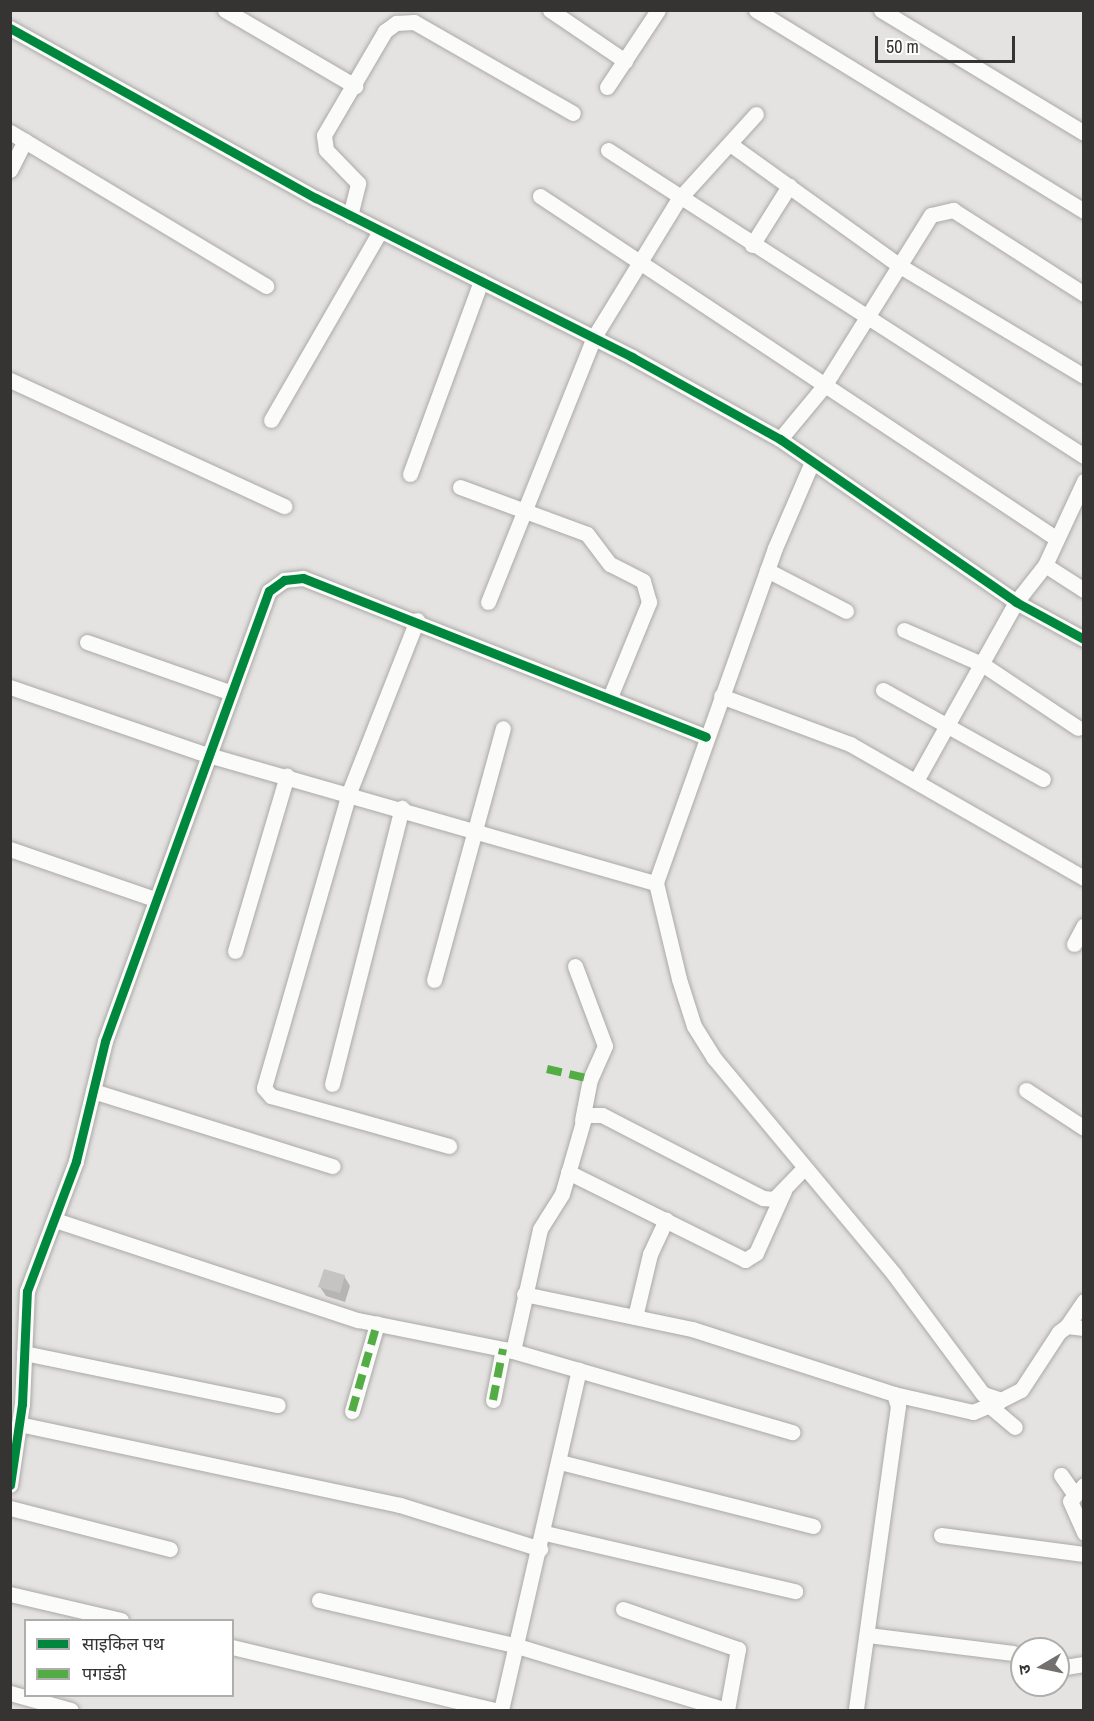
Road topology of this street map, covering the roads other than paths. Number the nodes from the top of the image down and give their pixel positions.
1 (225, 10) edge
2 (550, 10) edge
3 (658, 10) edge
4 (756, 10) edge
5 (881, 10) edge
6 (10, 28) edge
7 (625, 61) junction
8 (355, 87) junction
9 (608, 87) dead end
10 (573, 113) dead end
11 (756, 114) dead end
12 (10, 132) edge
13 (1083, 133) edge
14 (25, 141) junction
15 (730, 144) junction
16 (608, 150) dead end
17 (10, 170) edge
18 (789, 186) junction
19 (540, 196) dead end
20 (678, 200) junction
21 (1083, 211) edge
22 (350, 216) junction
23 (380, 231) junction
24 (752, 245) junction
25 (642, 265) junction
26 (900, 266) junction
27 (481, 281) junction
28 (266, 286) dead end
29 (1083, 294) edge
30 (867, 321) junction
31 (594, 338) junction
32 (1083, 376) edge
33 (10, 380) edge
34 (824, 386) junction
35 (271, 420) dead end
36 (780, 439) junction
37 (1083, 456) edge
38 (812, 462) junction
39 (410, 474) dead end
40 (1083, 482) edge
41 (460, 487) dead end
42 (284, 506) dead end
43 (525, 510) junction
44 (1078, 515) edge
45 (1057, 539) junction
46 (1045, 565) junction
47 (767, 570) junction
48 (1083, 590) edge
49 (488, 602) dead end
50 (1016, 602) junction
51 (846, 611) dead end
52 (417, 620) junction
53 (904, 630) dead end
54 (1083, 639) edge
55 (87, 642) dead end
56 (982, 664) junction
57 (10, 687) edge
58 (883, 690) dead end
59 (229, 692) junction
60 (721, 696) junction
61 (610, 698) junction
62 (946, 721) junction
63 (503, 728) dead end
64 (1078, 728) dead end
65 (706, 737) junction
66 (205, 754) junction
67 (287, 776) junction
68 (917, 779) junction
69 (1043, 779) dead end
70 (349, 794) junction
71 (402, 808) junction
72 (472, 831) junction
73 (10, 849) edge
74 (1083, 878) edge
75 (656, 883) junction
76 (154, 899) junction
77 (1083, 925) edge
78 (1074, 944) dead end
79 (235, 951) dead end
80 (576, 966) dead end
81 (434, 980) dead end
82 (332, 1084) dead end
83 (1026, 1090) dead end
84 (93, 1091) junction
85 (582, 1120) junction
86 (1083, 1128) edge
87 (449, 1146) dead end
88 (333, 1166) dead end
89 (804, 1168) junction
90 (568, 1172) junction
91 (784, 1191) junction
92 (55, 1220) junction
93 (666, 1220) junction
94 (524, 1293) junction
95 (1083, 1301) edge
96 (634, 1317) junction
97 (377, 1324) junction
98 (1067, 1326) junction
99 (1083, 1328) edge
100 (508, 1350) junction
101 (24, 1353) junction
102 (579, 1370) junction
103 (894, 1394) junction
104 (493, 1400) dead end
105 (996, 1403) junction
106 (278, 1405) dead end
107 (352, 1411) dead end
108 (19, 1425) junction
109 (1015, 1427) dead end
110 (792, 1432) dead end
111 (560, 1462) junction
112 (1061, 1475) dead end
113 (10, 1485) edge
114 (1078, 1488) edge
115 (10, 1508) edge
116 (813, 1526) dead end
117 (545, 1533) junction
118 (1083, 1533) edge
119 (941, 1535) dead end
120 (170, 1549) dead end
121 (540, 1549) junction
122 (1083, 1554) edge
123 (795, 1591) dead end
124 (10, 1594) edge
125 (319, 1600) dead end
126 (623, 1609) dead end
127 (117, 1619) edge
128 (868, 1635) junction
129 (514, 1645) junction
130 (234, 1647) edge
131 (1010, 1653) edge
132 (24, 1697) edge
133 (71, 1710) edge
134 (495, 1710) edge
135 (501, 1710) edge
136 (727, 1710) edge
137 (856, 1710) edge

1 - 8 street
2 - 7 street
3 - 7 street
4 - 21 street
5 - 13 street
6 - 22 street
7 - 9 street
8 - 10 street
8 - 22 street
11 - 15 street
12 - 14 street
14 - 17 street
14 - 28 street
15 - 18 street
15 - 20 street
16 - 20 street
18 - 24 street
18 - 26 street
19 - 25 street
20 - 24 street
20 - 25 street
22 - 23 street
23 - 27 street
23 - 35 street
24 - 30 street
25 - 31 street
25 - 34 street
26 - 29 street
26 - 30 street
26 - 32 street
27 - 31 street
27 - 39 street
30 - 34 street
30 - 37 street
31 - 36 street
31 - 43 street
33 - 42 street
34 - 36 street
34 - 45 street
36 - 38 street
38 - 47 street
38 - 50 street
40 - 44 street
41 - 43 street
43 - 49 street
43 - 61 street
44 - 45 street
45 - 46 street
46 - 48 street
46 - 50 street
47 - 51 street
47 - 60 street
50 - 54 street
50 - 56 street
52 - 59 street
52 - 61 street
52 - 70 street
53 - 56 street
55 - 59 street
56 - 62 street
56 - 64 street
57 - 66 street
58 - 62 street
59 - 66 street
60 - 65 street
60 - 68 street
61 - 65 street
62 - 68 street
62 - 69 street
63 - 72 street
65 - 75 street
66 - 67 street
66 - 76 street
67 - 70 street
67 - 79 street
68 - 74 street
70 - 71 street
70 - 87 street
71 - 72 street
71 - 82 street
72 - 75 street
72 - 81 street
73 - 76 street
75 - 89 street
76 - 84 street
77 - 78 street
80 - 85 street
83 - 86 street
84 - 88 street
84 - 92 street
85 - 90 street
85 - 91 street
89 - 91 street
89 - 105 street
90 - 93 street
90 - 94 street
91 - 93 street
92 - 97 street
92 - 101 street
93 - 96 street
94 - 96 street
94 - 100 street
95 - 98 street
96 - 103 street
97 - 100 street
97 - 107 street
98 - 99 street
98 - 105 street
100 - 102 street
100 - 104 street
101 - 106 street
101 - 108 street
102 - 110 street
102 - 111 street
103 - 105 street
103 - 128 street
105 - 109 street
108 - 113 street
108 - 121 street
111 - 116 street
111 - 117 street
112 - 114 street
114 - 118 street
115 - 120 street
117 - 121 street
117 - 123 street
119 - 122 street
121 - 129 street
124 - 127 street
125 - 129 street
126 - 136 street
128 - 131 street
128 - 137 street
129 - 135 street
129 - 136 street
130 - 134 street
132 - 133 street

